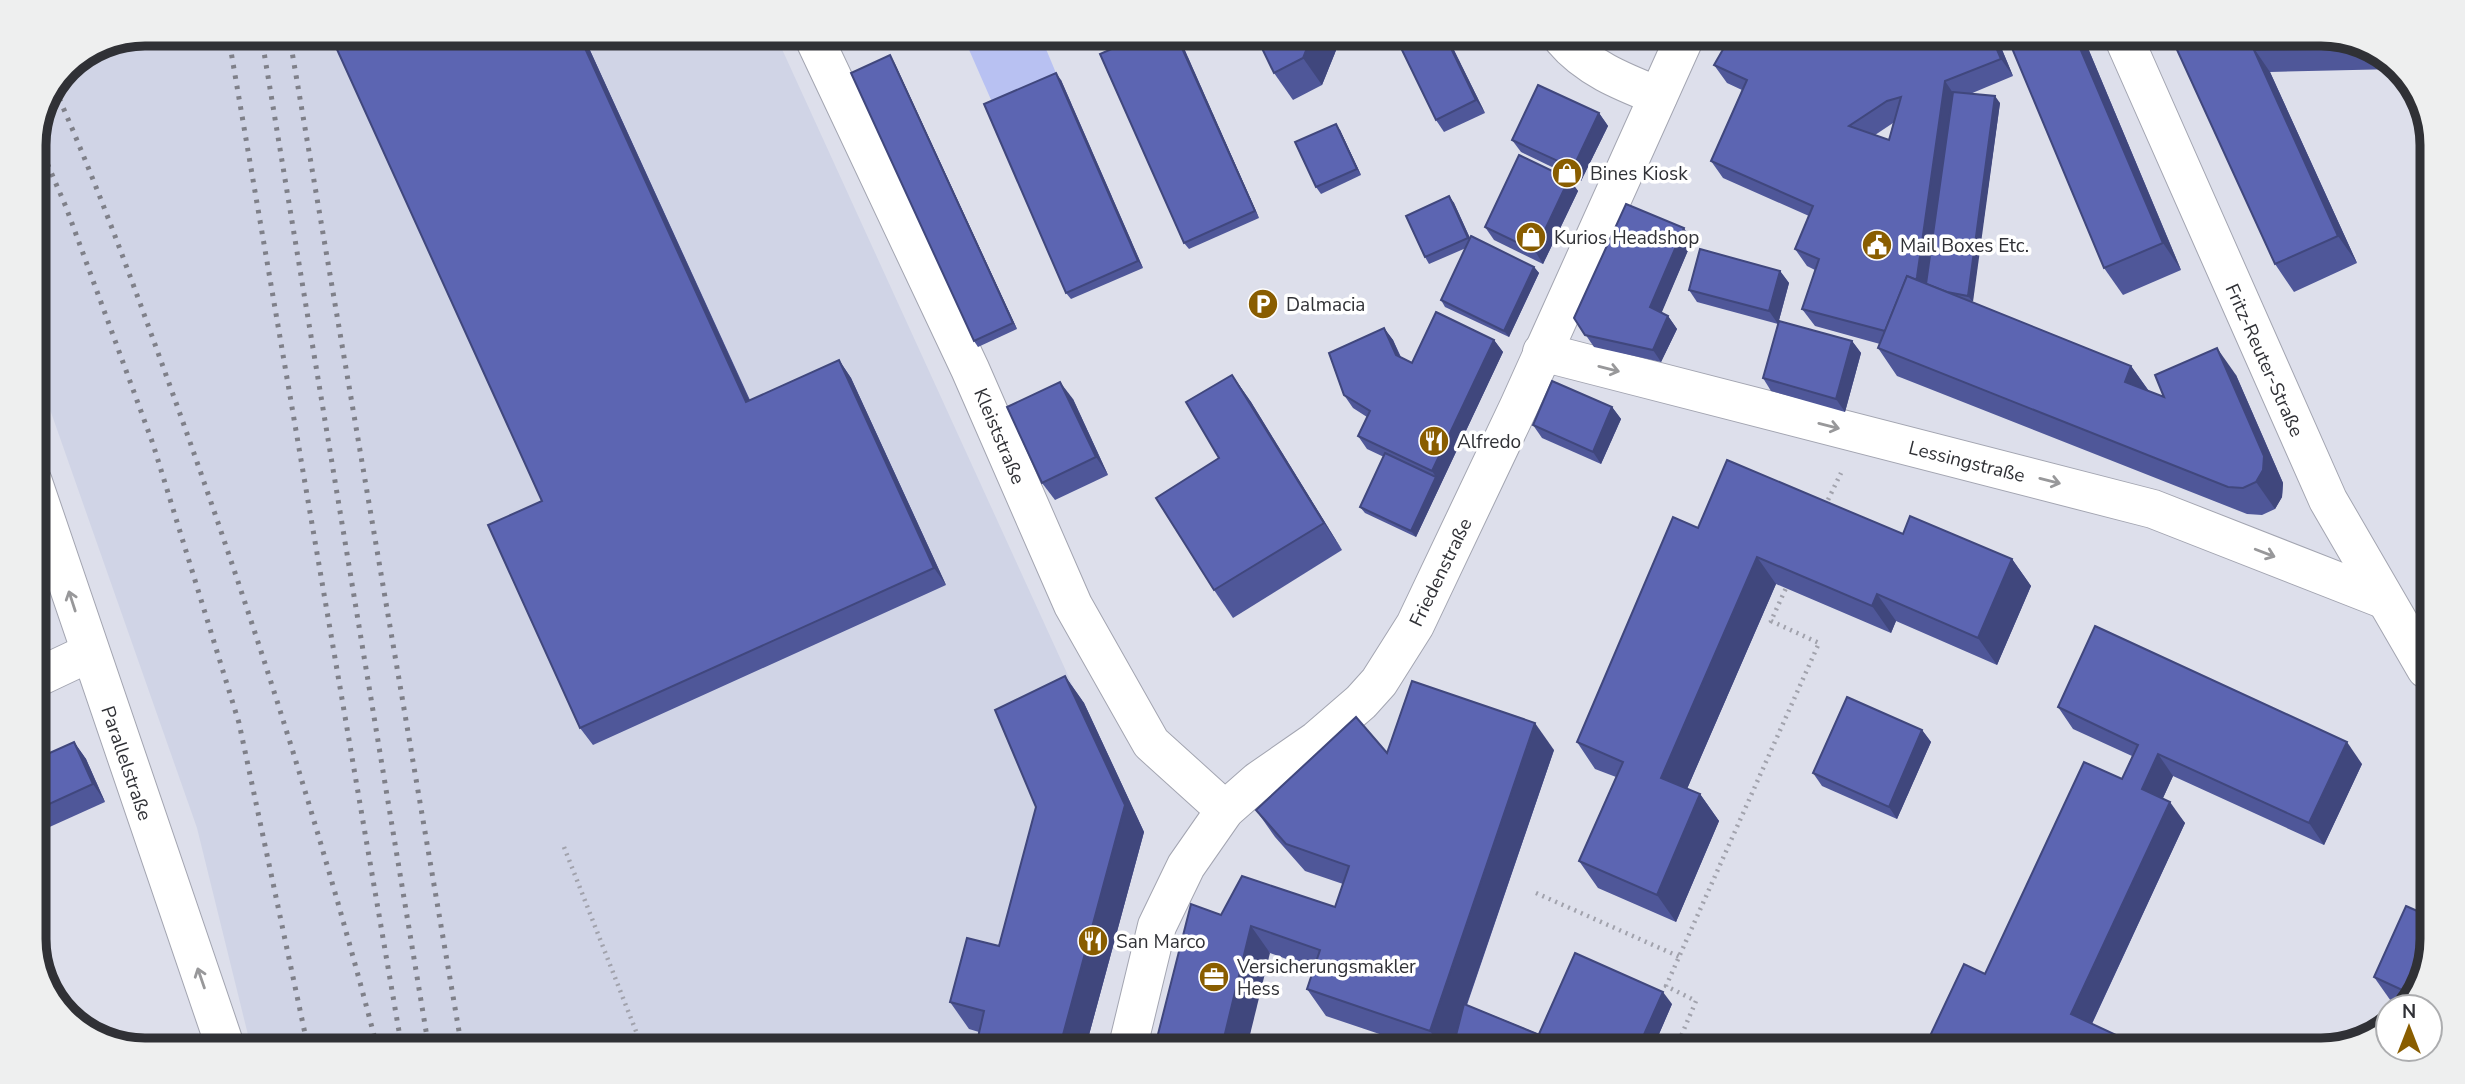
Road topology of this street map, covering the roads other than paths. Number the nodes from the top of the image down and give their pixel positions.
1 (818, 46) edge
2 (1569, 46) edge
3 (1681, 46) edge
4 (2126, 46) edge
5 (1658, 96) junction
6 (1542, 352) junction
7 (46, 522) edge
8 (2383, 599) junction
9 (89, 653) junction
10 (2420, 659) edge
11 (46, 673) edge
12 (1225, 810) junction
13 (221, 1038) edge
14 (1130, 1038) edge

1 - 12 street, Kleiststraße
2 - 5 street
3 - 5 street, Friedenstraße
4 - 8 street, Fritz-Reuter-Straße
5 - 6 street, Friedenstraße
6 -> 8 street, Lessingstraße
6 - 12 street, Friedenstraße
9 -> 7 street, Parallelstraße
8 - 10 street, Fritz-Reuter-Straße
9 - 11 street
13 -> 9 street, Parallelstraße
12 - 14 street, Friedenstraße

